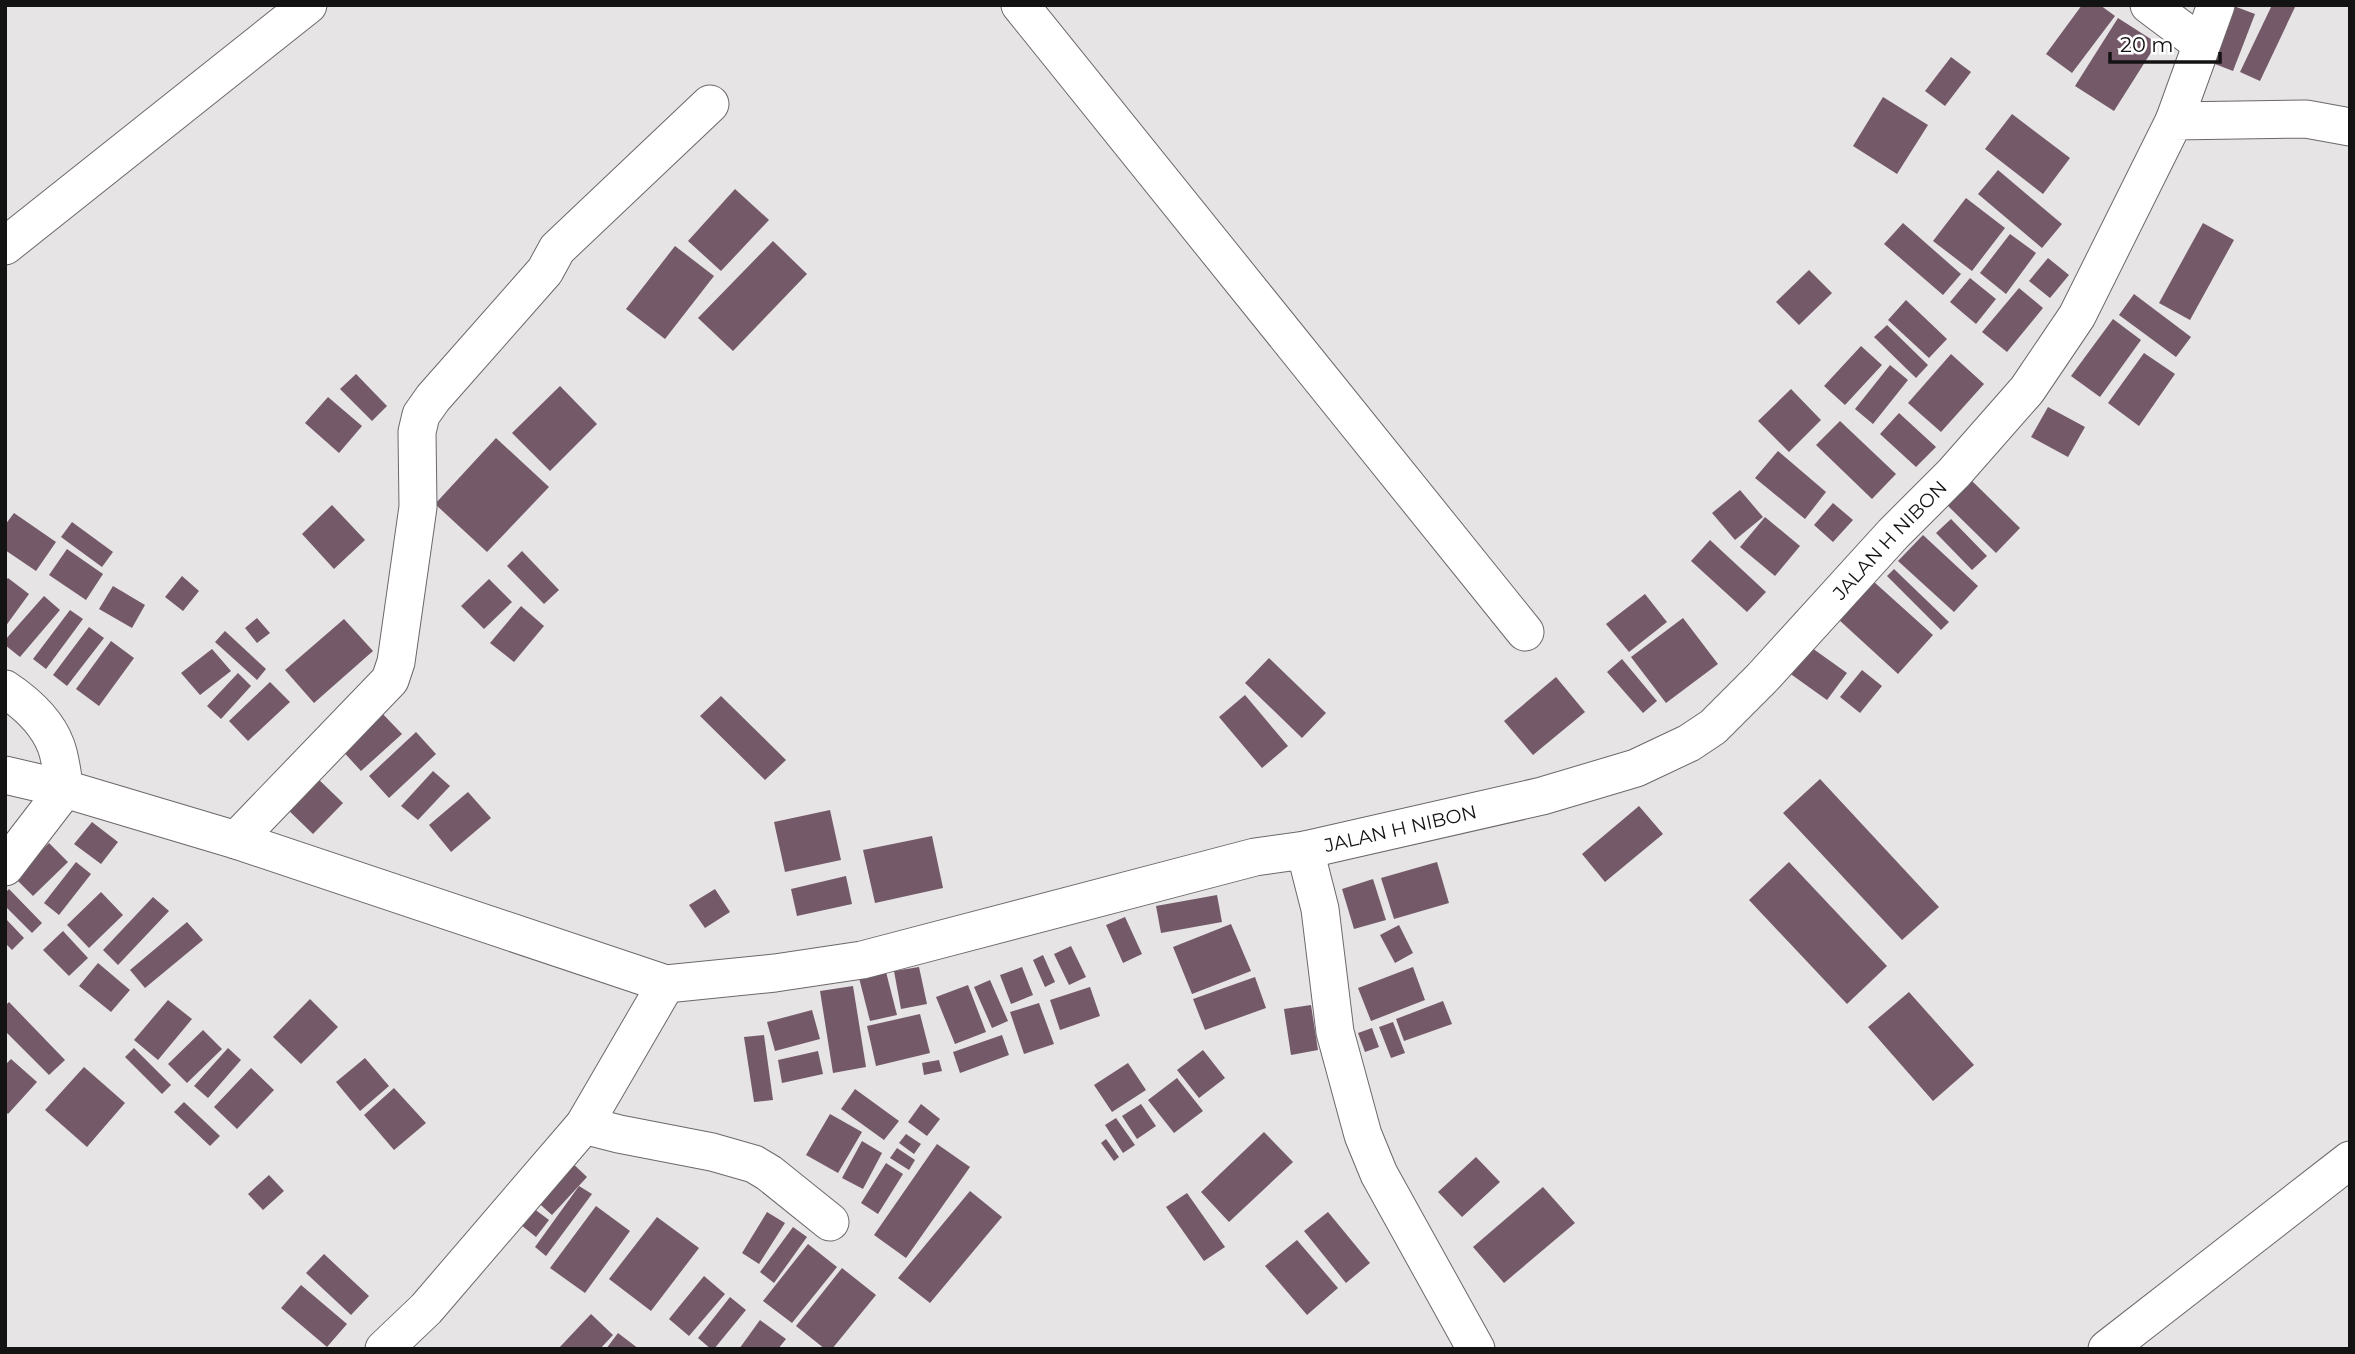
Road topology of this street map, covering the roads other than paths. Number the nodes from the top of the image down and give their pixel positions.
1 (308, 5) edge
2 (1020, 5) edge
3 (2149, 5) edge
4 (2216, 5) edge
5 (2201, 44) junction
6 (710, 104) dead end
7 (2174, 121) junction
8 (2350, 127) edge
9 (5, 246) edge
10 (1525, 632) dead end
11 (5, 689) edge
12 (5, 775) edge
13 (65, 789) junction
14 (236, 840) junction
15 (1305, 850) junction
16 (5, 867) edge
17 (666, 984) junction
18 (584, 1125) junction
19 (2350, 1160) edge
20 (830, 1222) dead end
21 (384, 1349) edge
22 (1476, 1349) edge
23 (2107, 1349) edge

1 - 9 street
2 - 10 street
3 - 5 street
4 - 5 street, JALAN H NIBON
5 - 7 street, JALAN H NIBON
6 - 14 street
7 - 8 street
7 - 15 street, JALAN H NIBON
11 - 13 street
12 - 13 street
13 - 14 street
13 - 16 street
14 - 17 street
15 - 17 street, JALAN H NIBON
15 - 22 street
17 - 18 street
18 - 20 street
18 - 21 street
19 - 23 street

